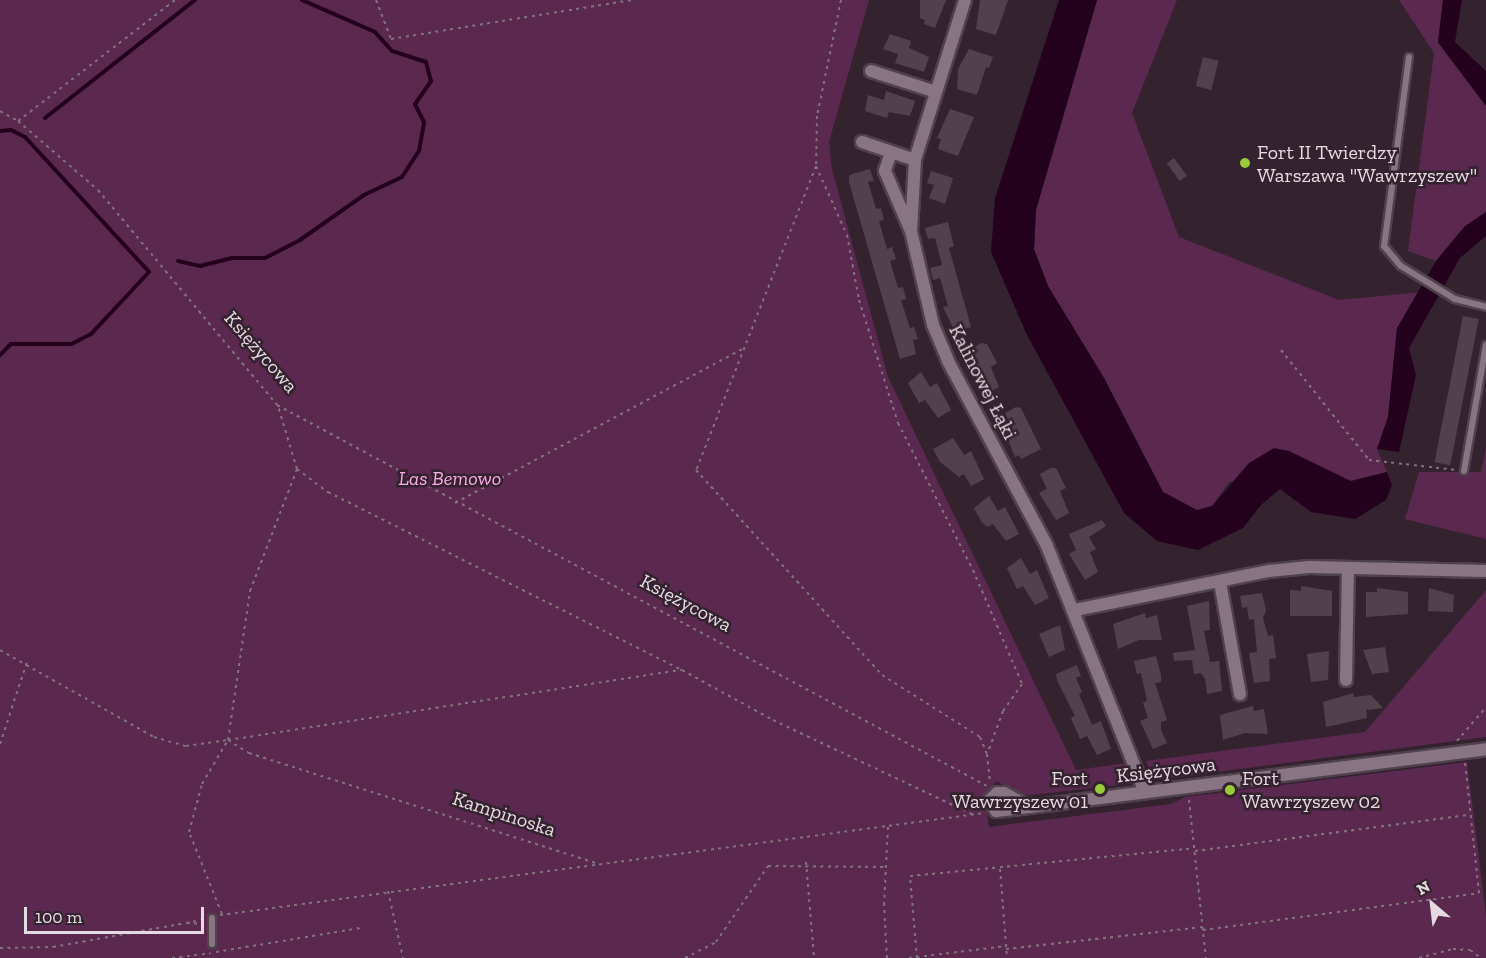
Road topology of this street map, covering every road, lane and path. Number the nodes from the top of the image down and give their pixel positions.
1 (175, 0) edge
2 (376, 0) edge
3 (631, 0) edge
4 (841, 0) edge
5 (964, 0) edge
6 (1409, 57) dead end
7 (872, 71) dead end
8 (936, 92) junction
9 (0, 111) edge
10 (18, 121) junction
11 (862, 142) dead end
12 (891, 152) junction
13 (915, 160) junction
14 (816, 166) junction
15 (911, 231) junction
16 (1486, 308) edge
17 (1486, 345) edge
18 (746, 347) junction
19 (1281, 350) dead end
20 (278, 405) junction
21 (297, 469) junction
22 (1464, 471) joint
23 (455, 503) junction
24 (1348, 568) junction
25 (1486, 571) edge
26 (1220, 582) junction
27 (1075, 610) junction
28 (0, 650) edge
29 (27, 662) junction
30 (682, 670) junction
31 (1346, 680) dead end
32 (1240, 694) dead end
33 (1486, 706) edge
34 (228, 740) junction
35 (0, 744) edge
36 (1452, 747) dead end
37 (1486, 748) edge
38 (987, 754) junction
39 (1465, 762) dead end
40 (993, 790) junction
41 (1145, 792) junction
42 (1188, 797) dead end
43 (1029, 807) junction
44 (996, 811) junction
45 (974, 815) junction
46 (1470, 815) junction
47 (888, 825) junction
48 (1194, 850) junction
49 (806, 864) junction
50 (602, 865) junction
51 (887, 867) junction
52 (1000, 869) junction
53 (387, 890) junction
54 (222, 914) junction
55 (210, 919) junction
56 (360, 928) dead end
57 (1203, 928) junction
58 (212, 944) dead end
59 (0, 948) edge
60 (1006, 948) junction
61 (917, 957) edge
62 (172, 958) edge
63 (403, 958) edge
64 (685, 958) edge
65 (814, 958) edge
66 (886, 958) edge
67 (909, 958) edge
68 (1007, 958) edge
69 (1206, 958) edge
70 (1419, 958) edge
71 (1481, 958) edge

1 - 10 path
2 - 3 path
4 - 14 path
5 - 8 street, Kalinowej Łąki
6 - 16 lane
7 - 8 street
8 - 13 street, Kalinowej Łąki
9 - 10 path, Księżycowa
10 - 20 path, Księżycowa
11 - 12 street
12 - 13 street
12 - 15 street
13 - 15 street, Kalinowej Łąki
14 - 18 path
14 - 38 path
15 - 27 street, Kalinowej Łąki
17 - 22 lane
18 - 23 path
18 - 38 path
19 - 22 path
20 - 21 path
20 - 23 path, Księżycowa
21 - 30 path
21 - 34 path
23 - 40 path, Księżycowa
24 - 25 street
24 - 26 street
24 - 31 street
26 - 27 street
26 - 32 street
27 - 41 street, Kalinowej Łąki
28 - 29 path
29 - 34 path
29 - 35 path
30 - 34 path
30 - 45 path
33 - 36 path
34 - 50 path, Kampinoska
34 - 54 path
37 - 41 street, Księżycowa
38 - 40 path
39 - 46 path
40 - 43 street
40 - 44 street
41 - 43 street, Księżycowa
42 - 48 path
43 - 44 street
44 - 45 path, Kampinoska
45 - 47 path, Kampinoska
46 - 48 path
46 - 57 path
47 - 50 path, Kampinoska
47 - 51 path
48 - 52 path
48 - 57 path
49 - 51 path
49 - 64 path
49 - 65 path
50 - 53 path
51 - 66 path
52 - 60 path
52 - 61 path
53 - 54 path
53 - 63 path
54 - 55 path
55 - 58 lane
55 - 59 path
56 - 62 path
57 - 60 path
57 - 69 path
60 - 61 path
60 - 68 path
61 - 67 path
70 - 71 path

